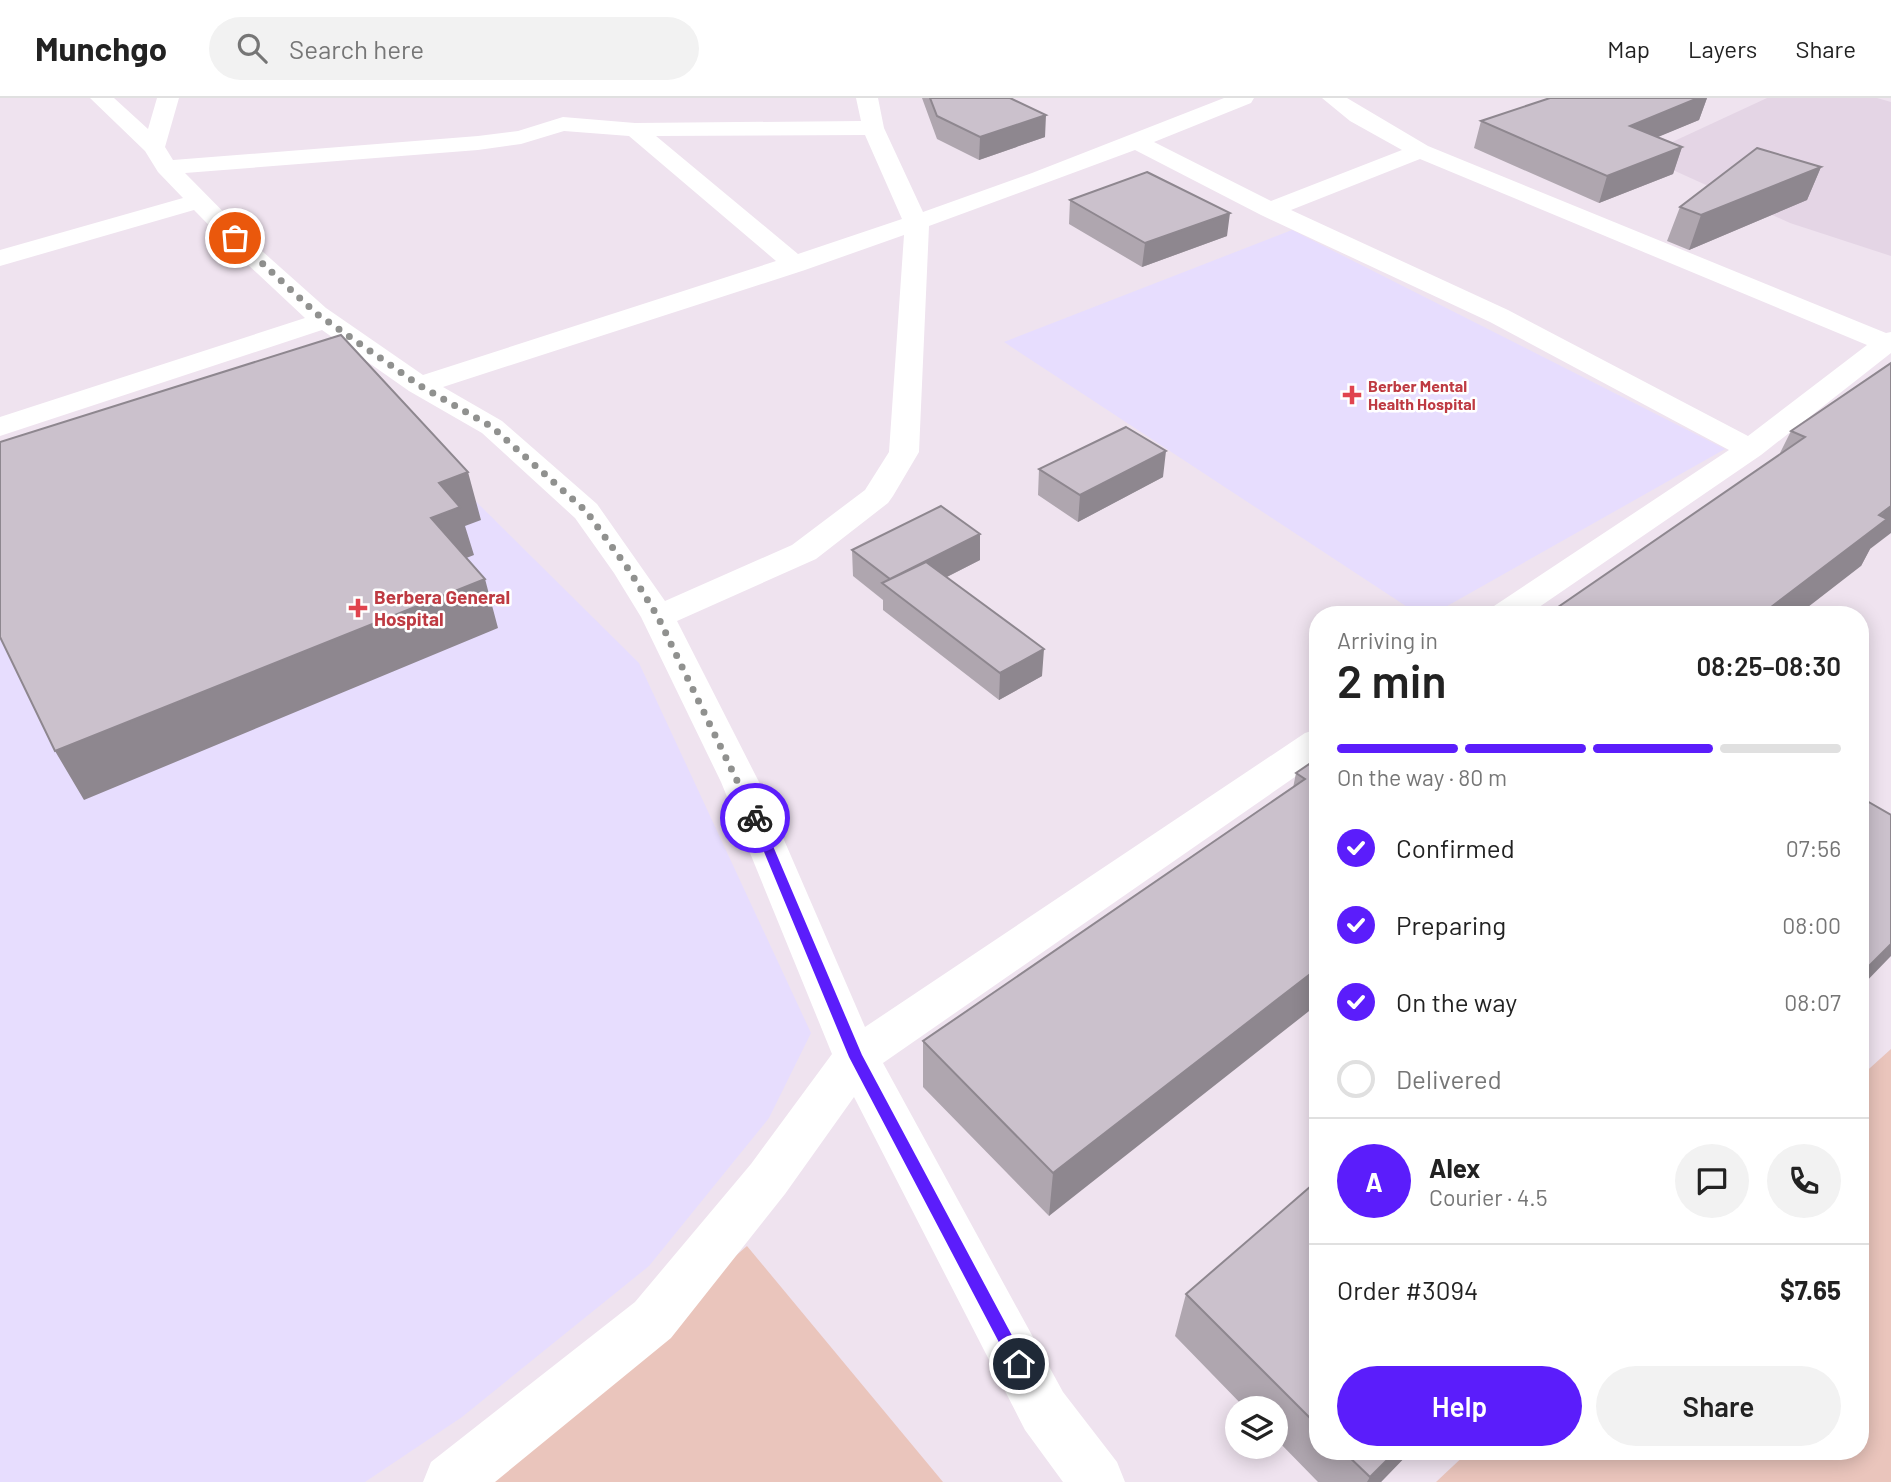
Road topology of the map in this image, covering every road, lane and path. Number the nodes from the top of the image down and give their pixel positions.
1 (101, 98) edge
2 (169, 98) edge
3 (578, 98) edge
4 (867, 98) edge
5 (1243, 98) edge
6 (1333, 98) edge
7 (563, 124) junction
8 (873, 128) junction
9 (635, 130) junction
10 (1137, 142) junction
11 (1420, 151) junction
12 (160, 157) junction
13 (199, 201) junction
14 (1270, 210) junction
15 (917, 224) junction
16 (0, 258) edge
17 (796, 265) junction
18 (326, 320) junction
19 (1890, 343) edge
20 (419, 385) junction
21 (0, 427) edge
22 (1750, 449) junction
23 (1518, 606) edge
24 (658, 617) junction
25 (1309, 748) edge
26 (856, 1057) junction
27 (450, 1482) edge
28 (1097, 1482) edge

1 - 12 street
2 - 12 street
3 - 7 street
4 - 8 street
5 - 10 street
6 - 11 street
7 - 9 street
7 - 12 street
8 - 9 street
8 - 15 street
9 - 17 street
10 - 14 street
10 - 15 street
11 - 14 street
11 - 19 street
12 - 13 street
13 - 16 street
13 - 18 street
14 - 22 street
15 - 17 street
15 - 24 street
17 - 20 street
18 - 20 street
18 - 21 street
19 - 22 street
20 - 24 street
22 - 23 street
24 - 26 street
25 - 26 street
26 - 27 street
26 - 28 street

